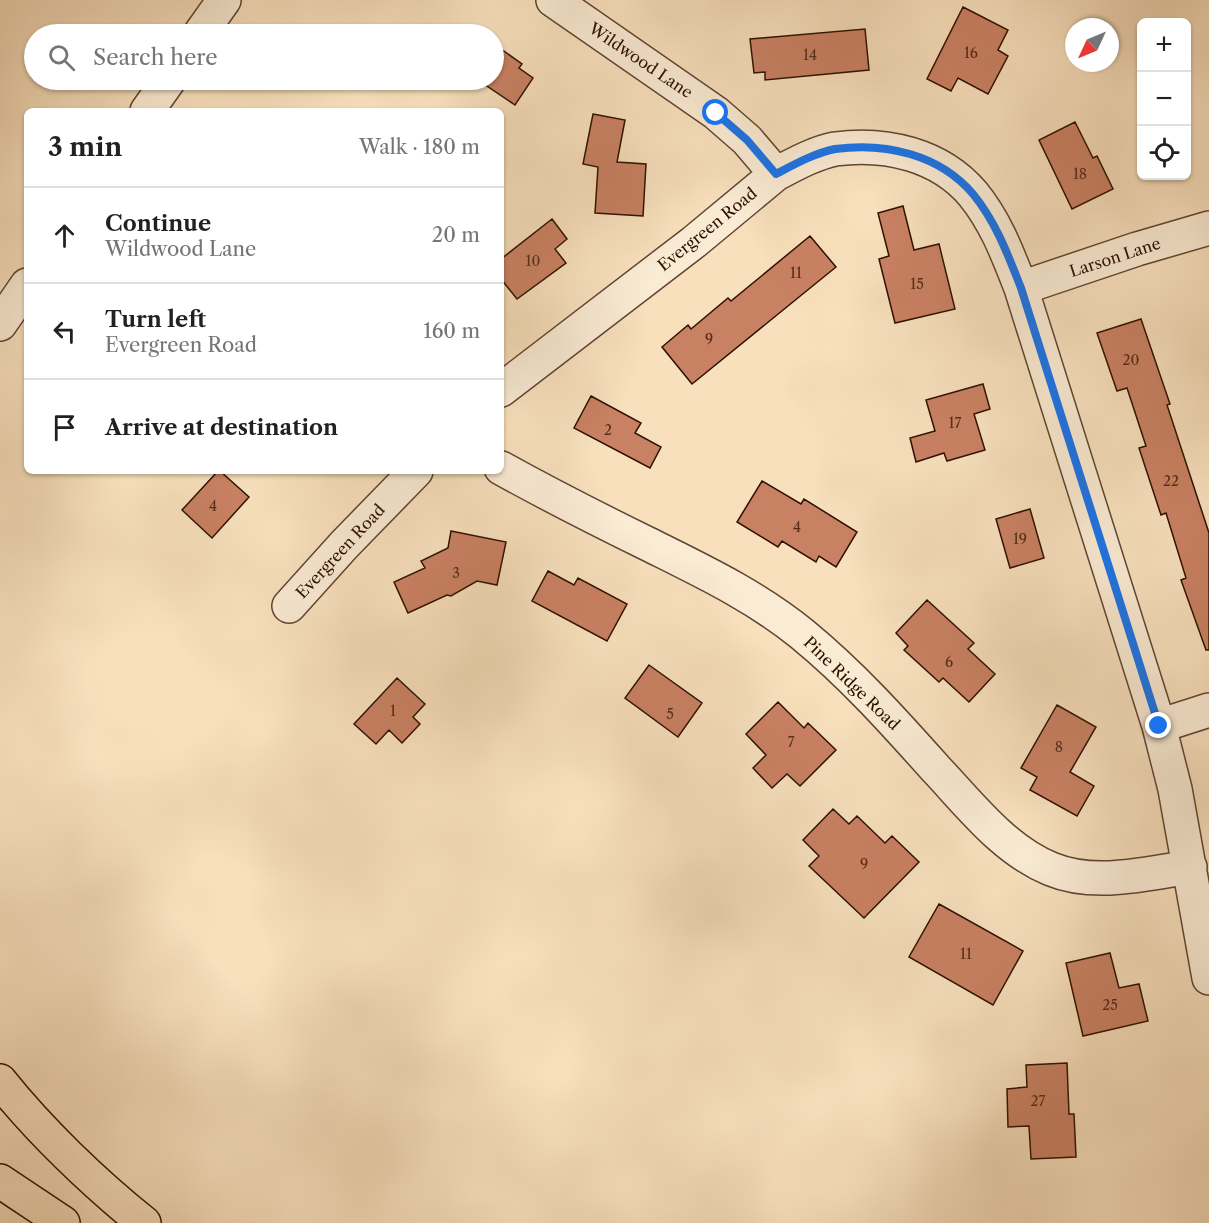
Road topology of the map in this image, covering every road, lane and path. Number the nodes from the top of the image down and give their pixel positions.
1 (224, 0) edge
2 (553, 0) edge
3 (207, 24) edge
4 (162, 90) edge
5 (149, 108) edge
6 (776, 174) junction
7 (1209, 228) edge
8 (1021, 288) junction
9 (24, 289) edge
10 (0, 324) edge
11 (504, 388) edge
12 (504, 470) edge
13 (413, 474) edge
14 (289, 606) dead end
15 (1209, 710) edge
16 (1159, 726) junction
17 (1190, 867) junction
18 (1209, 978) edge
19 (0, 1081) edge
20 (0, 1181) edge
21 (63, 1223) edge
22 (144, 1223) edge

1 - 3 street
2 - 6 street, Wildwood Lane
4 - 5 street
6 - 8 street, Evergreen Road
6 - 11 street, Evergreen Road
7 - 8 street, Larson Lane
8 - 16 street, Evergreen Road
9 - 10 street
12 - 17 street, Pine Ridge Road
13 - 14 street, Evergreen Road
15 - 16 street
16 - 17 street, Evergreen Road
17 - 18 street, Evergreen Road
19 - 22 highway
20 - 21 highway

